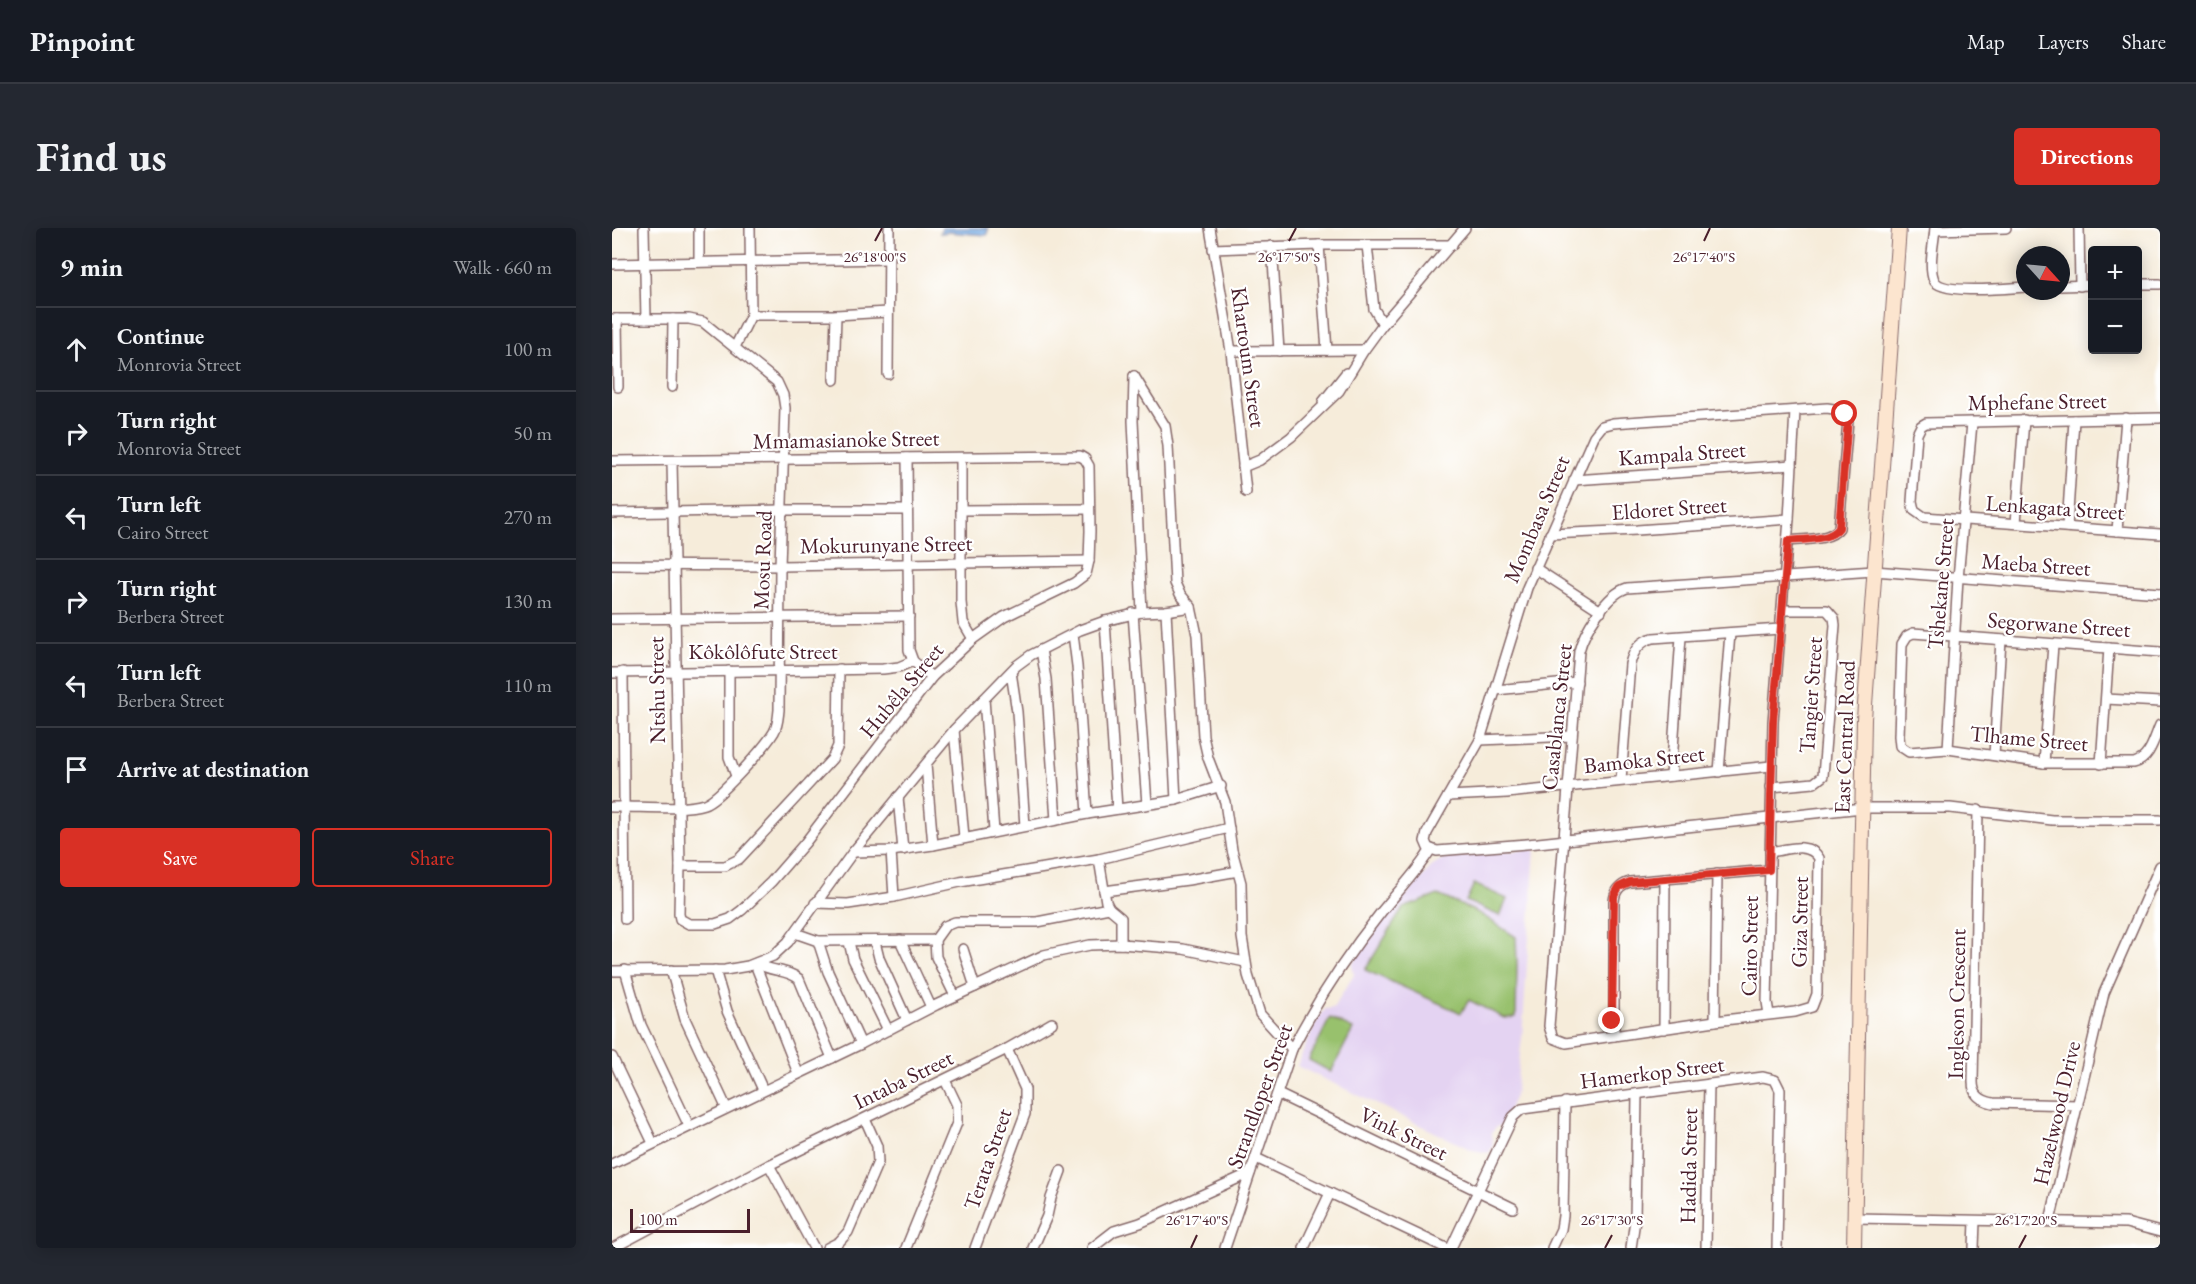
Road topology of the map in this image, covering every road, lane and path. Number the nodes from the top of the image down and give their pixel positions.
1 (644, 228) edge
2 (699, 228) edge
3 (750, 228) edge
4 (889, 228) edge
5 (1210, 228) edge
6 (1465, 228) edge
7 (1899, 228) edge
8 (2006, 228) edge
9 (2079, 228) edge
10 (1935, 229) edge
11 (1319, 245) junction
12 (1367, 245) junction
13 (1452, 245) junction
14 (1272, 246) junction
15 (1213, 249) junction
16 (888, 259) junction
17 (699, 262) junction
18 (750, 262) junction
19 (612, 264) edge
20 (644, 264) junction
21 (2160, 284) edge
22 (2088, 285) edge
23 (2142, 285) edge
24 (2070, 286) edge
25 (2080, 286) junction
26 (2016, 287) edge
27 (888, 312) junction
28 (751, 315) junction
29 (836, 315) junction
30 (615, 319) edge
31 (646, 319) junction
32 (673, 319) junction
33 (1383, 324) junction
34 (735, 347) junction
35 (1327, 350) junction
36 (1364, 350) junction
37 (1231, 351) junction
38 (1279, 351) junction
39 (888, 374) dead end
40 (834, 380) dead end
41 (618, 387) dead end
42 (672, 387) dead end
43 (1795, 411) junction
44 (2126, 418) junction
45 (2160, 418) edge
46 (2024, 420) junction
47 (2074, 420) junction
48 (1972, 423) junction
49 (907, 458) junction
50 (961, 458) junction
51 (784, 459) junction
52 (612, 461) edge
53 (672, 461) junction
54 (1792, 465) junction
55 (1243, 467) junction
56 (1574, 480) junction
57 (1246, 492) dead end
58 (1089, 509) junction
59 (783, 510) junction
60 (907, 510) junction
61 (961, 510) junction
62 (1914, 510) joint
63 (612, 513) edge
64 (674, 513) junction
65 (1789, 519) junction
66 (1965, 520) junction
67 (2016, 523) junction
68 (2067, 527) junction
69 (2117, 531) junction
70 (1550, 534) junction
71 (2160, 534) edge
72 (1788, 541) junction
73 (1089, 561) junction
74 (961, 562) junction
75 (909, 563) junction
76 (674, 565) junction
77 (612, 566) edge
78 (780, 566) junction
79 (1535, 568) junction
80 (1874, 571) junction
81 (1784, 577) junction
82 (1958, 578) junction
83 (2160, 593) edge
84 (1191, 607) junction
85 (1782, 610) junction
86 (1166, 611) junction
87 (1601, 611) junction
88 (1138, 613) junction
89 (909, 616) junction
90 (674, 618) junction
91 (780, 618) junction
92 (612, 619) edge
93 (1104, 621) junction
94 (1780, 629) junction
95 (1730, 633) junction
96 (1072, 634) junction
97 (1954, 635) junction
98 (1681, 637) junction
99 (973, 639) junction
100 (2001, 640) junction
101 (2053, 645) junction
102 (2109, 648) junction
103 (1041, 650) junction
104 (2160, 652) edge
105 (913, 661) junction
106 (839, 669) junction
107 (780, 670) junction
108 (676, 671) junction
109 (729, 671) junction
110 (623, 672) junction
111 (1011, 672) junction
112 (612, 673) edge
113 (932, 677) junction
114 (1577, 682) junction
115 (1496, 690) junction
116 (984, 699) junction
117 (2106, 699) junction
118 (2160, 702) edge
119 (2160, 725) edge
120 (954, 730) junction
121 (1572, 736) junction
122 (1480, 740) junction
123 (1948, 749) junction
124 (1905, 751) joint
125 (1994, 754) junction
126 (2044, 763) junction
127 (2101, 764) junction
128 (926, 765) junction
129 (1771, 766) junction
130 (1719, 772) junction
131 (736, 776) junction
132 (1671, 776) junction
133 (1621, 780) junction
134 (1221, 786) junction
135 (1569, 786) junction
136 (1771, 787) junction
137 (1448, 796) junction
138 (898, 797) junction
139 (1176, 800) junction
140 (1147, 804) junction
141 (625, 806) junction
142 (612, 807) edge
143 (678, 807) junction
144 (1862, 808) junction
145 (1116, 809) junction
146 (1978, 810) junction
147 (1087, 814) junction
148 (1770, 818) junction
149 (1056, 820) junction
150 (2160, 820) edge
151 (1025, 826) junction
152 (1229, 828) junction
153 (994, 831) junction
154 (964, 837) junction
155 (1564, 839) junction
156 (933, 844) junction
157 (903, 849) junction
158 (1432, 850) junction
159 (891, 851) junction
160 (853, 852) junction
161 (1770, 852) junction
162 (1099, 859) junction
163 (680, 866) junction
164 (2160, 866) edge
165 (1769, 870) junction
166 (1238, 871) junction
167 (1716, 874) junction
168 (1665, 879) junction
169 (1104, 891) junction
170 (894, 897) junction
171 (814, 903) junction
172 (1109, 908) junction
173 (625, 919) dead end
174 (680, 919) joint
175 (795, 933) junction
176 (900, 940) junction
177 (935, 940) junction
178 (818, 941) junction
179 (849, 942) junction
180 (875, 942) junction
181 (1121, 944) junction
182 (963, 949) dead end
183 (1245, 962) junction
184 (756, 963) junction
185 (625, 970) junction
186 (671, 970) junction
187 (715, 970) junction
188 (612, 971) edge
189 (975, 987) junction
190 (955, 996) junction
191 (931, 1007) junction
192 (1769, 1014) junction
193 (907, 1020) junction
194 (1714, 1021) junction
195 (1052, 1023) dead end
196 (1664, 1029) junction
197 (888, 1030) junction
198 (1614, 1036) junction
199 (861, 1044) junction
200 (1007, 1048) junction
201 (1292, 1049) junction
202 (612, 1057) edge
203 (832, 1058) junction
204 (798, 1073) junction
205 (945, 1080) junction
206 (1709, 1084) junction
207 (763, 1090) junction
208 (1278, 1094) junction
209 (1637, 1094) junction
210 (1564, 1102) junction
211 (2078, 1106) junction
212 (726, 1107) junction
213 (865, 1119) junction
214 (689, 1125) junction
215 (653, 1143) junction
216 (1256, 1158) junction
217 (613, 1161) edge
218 (769, 1165) junction
219 (1061, 1171) dead end
220 (1250, 1173) junction
221 (1478, 1190) junction
222 (1330, 1193) junction
223 (1513, 1208) dead end
224 (1855, 1218) junction
225 (1975, 1221) junction
226 (2050, 1221) junction
227 (2160, 1232) edge
228 (613, 1248) edge
229 (814, 1248) edge
230 (827, 1248) edge
231 (906, 1248) edge
232 (975, 1248) edge
233 (1033, 1248) edge
234 (1092, 1248) edge
235 (1225, 1248) edge
236 (1304, 1248) edge
237 (1446, 1248) edge
238 (1451, 1248) edge
239 (1552, 1248) edge
240 (1631, 1248) edge
241 (1706, 1248) edge
242 (1777, 1248) edge
243 (1854, 1248) edge
244 (1974, 1248) edge

1 - 20 street
2 - 17 street
3 - 18 street
4 - 16 street
5 - 15 street, Khartoum Street
6 - 13 street
7 - 80 street, East Central Road
8 - 10 street
9 - 25 street
10 - 26 street
11 - 12 street
11 - 14 street
11 - 35 street
12 - 13 street
12 - 33 street
13 - 33 street
14 - 15 street
14 - 38 street
15 - 37 street, Khartoum Street
16 - 18 street
16 - 27 street
17 - 18 street
17 - 20 street
18 - 28 street
19 - 20 street
20 - 31 street
21 - 23 street
22 - 25 street
24 - 25 street
27 - 29 street
27 - 39 street
28 - 29 street
28 - 34 street
29 - 40 street
30 - 31 street, Mosu Road
30 - 41 street
31 - 32 street, Mosu Road
32 - 34 street, Mosu Road
32 - 42 street
33 - 36 street
34 - 51 street, Mosu Road
35 - 36 street
35 - 38 street
36 - 55 street
37 - 38 street
37 - 55 street, Khartoum Street
43 - 54 street, Cairo Street
43 - 56 street, Mombasa Street
43 - 72 street, Mombasa Street
44 - 45 street, Mphefane Street
44 - 47 street, Mphefane Street
44 - 69 street
46 - 47 street, Mphefane Street
46 - 48 street, Mphefane Street
46 - 67 street
47 - 68 street
48 - 62 street, Mphefane Street
48 - 66 street, Tshekane Street
49 - 50 street, Mmamasianoke Street
49 - 51 street, Mmamasianoke Street
49 - 60 street
50 - 58 street, Mmamasianoke Street
50 - 61 street
51 - 53 street, Mmamasianoke Street
51 - 59 street, Mosu Road
52 - 53 street, Mmamasianoke Street
53 - 64 street, Ntshu Street
54 - 56 street, Kampala Street
54 - 65 street, Cairo Street
55 - 57 street, Khartoum Street
56 - 70 street, Mombasa Street
58 - 61 street
58 - 73 street
59 - 60 street
59 - 64 street
59 - 78 street, Mosu Road
60 - 75 street
61 - 74 street
62 - 66 street, Lenkagata Street
63 - 64 street
64 - 76 street, Ntshu Street
65 - 70 street, Eldoret Street
65 - 72 street, Cairo Street
66 - 67 street, Lenkagata Street
66 - 82 street, Tshekane Street
67 - 68 street, Lenkagata Street
68 - 69 street, Lenkagata Street
69 - 71 street, Lenkagata Street
70 - 79 street, Mombasa Street
72 - 81 street, Cairo Street
73 - 74 street, Mokurunyane Street
73 - 99 street, Hubêla Street
74 - 75 street, Mokurunyane Street
74 - 99 street
75 - 78 street, Mokurunyane Street
75 - 89 street
76 - 77 street, Mokurunyane Street
76 - 78 street, Mokurunyane Street
76 - 90 street, Ntshu Street
78 - 91 street, Mosu Road
79 - 87 street
79 - 115 street, Mombasa Street
80 - 81 street, Casablanca Street
80 - 82 street, Maeba Street
80 - 144 street, East Central Road
81 - 85 street, Cairo Street
81 - 87 street, Casablanca Street
82 - 83 street, Maeba Street
82 - 97 street, Tshekane Street
84 - 86 street
84 - 88 street
84 - 134 street
85 - 94 street, Cairo Street
85 - 136 street, Tangier Street
86 - 88 street
86 - 139 street
87 - 114 street, Casablanca Street
88 - 93 street
88 - 140 street
89 - 91 street
89 - 105 street
90 - 91 street
90 - 92 street
90 - 108 street, Ntshu Street
91 - 107 street, Mosu Road
93 - 96 street
93 - 145 street
94 - 95 street
94 - 129 street, Cairo Street
95 - 98 street
95 - 130 street
96 - 103 street
96 - 147 street
97 - 100 street, Segorwane Street
97 - 123 street, Tshekane Street
97 - 124 street, Segorwane Street
98 - 132 street
98 - 133 street
99 - 113 street, Hubêla Street
100 - 101 street, Segorwane Street
100 - 125 street
101 - 102 street, Segorwane Street
101 - 126 street
102 - 104 street, Segorwane Street
102 - 117 street
103 - 111 street
103 - 149 street
105 - 106 street, Kôkôlôfute Street
105 - 113 street
106 - 107 street, Kôkôlôfute Street
106 - 163 street
107 - 109 street, Kôkôlôfute Street
107 - 131 street, Mosu Road
108 - 109 street, Kôkôlôfute Street
108 - 110 street, Kôkôlôfute Street
108 - 143 street, Ntshu Street
109 - 131 street
110 - 112 street, Kôkôlôfute Street
110 - 141 street
111 - 116 street
111 - 151 street
113 - 174 street, Hubêla Street
114 - 115 street
114 - 121 street, Casablanca Street
115 - 122 street, Mombasa Street
116 - 120 street
116 - 153 street
117 - 118 street
117 - 127 street
119 - 127 street, Tlhame Street
120 - 128 street
120 - 154 street
121 - 122 street
121 - 135 street, Casablanca Street
122 - 137 street, Mombasa Street
123 - 124 street, Tlhame Street
123 - 125 street, Tlhame Street
125 - 126 street, Tlhame Street
126 - 127 street, Tlhame Street
128 - 138 street
128 - 156 street
129 - 130 street, Bamoka Street
129 - 136 street, Cairo Street
130 - 132 street, Bamoka Street
131 - 143 street, Mosu Road
132 - 133 street, Bamoka Street
133 - 135 street, Bamoka Street
134 - 139 street
134 - 152 street
135 - 137 street, Bamoka Street
135 - 155 street, Casablanca Street
136 - 148 street, Cairo Street
137 - 158 street, Mombasa Street
138 - 157 street
138 - 160 street
139 - 140 street
140 - 145 street
141 - 142 street, Mosu Road
141 - 143 street, Mosu Road
141 - 173 street
143 - 163 street, Ntshu Street
144 - 146 street
144 - 148 street
144 - 224 street, East Central Road
145 - 147 street
146 - 150 street
146 - 211 street, Ingleson Crescent
147 - 149 street
148 - 155 street
148 - 161 street, Cairo Street
149 - 151 street
151 - 153 street
152 - 162 street
152 - 166 street
153 - 154 street
154 - 156 street
155 - 158 street
155 - 198 street, Casablanca Street
156 - 157 street
157 - 159 street
158 - 201 street, Strandloper Street
159 - 160 street
159 - 170 street
160 - 171 street
161 - 165 street, Cairo Street
161 - 192 street, Giza Street
162 - 169 street
162 - 170 street
163 - 174 street, Ntshu Street
164 - 211 street, Hazelwood Drive
165 - 167 street
165 - 192 street, Cairo Street
166 - 169 street
166 - 183 street
167 - 168 street
167 - 194 street
168 - 196 street
168 - 198 street
169 - 172 street
170 - 171 street
171 - 175 street
172 - 177 street
172 - 181 street
175 - 178 street
175 - 184 street
176 - 177 street
176 - 180 street
176 - 191 street
177 - 190 street
178 - 179 street
178 - 199 street
179 - 180 street
179 - 197 street
180 - 193 street
181 - 183 street
181 - 189 street
182 - 189 street
183 - 201 street
184 - 187 street
184 - 203 street
184 - 204 street
185 - 186 street
185 - 188 street
185 - 214 street
186 - 187 street
186 - 212 street
187 - 207 street
189 - 190 street
190 - 191 street
191 - 193 street
192 - 194 street
193 - 197 street
194 - 196 street
195 - 200 street, Intaba Street
196 - 198 street
197 - 199 street
199 - 203 street
200 - 205 street, Intaba Street
200 - 232 street, Terata Street
201 - 208 street, Strandloper Street
202 - 215 street
203 - 204 street
204 - 207 street
205 - 213 street, Intaba Street
205 - 231 street
206 - 209 street, Hamerkop Street
206 - 241 street, Hadida Street
206 - 242 street, Hamerkop Street
207 - 212 street
208 - 216 street, Strandloper Street
208 - 221 street, Vink Street
209 - 210 street, Hamerkop Street
209 - 240 street
210 - 221 street, Hamerkop Street
210 - 239 street
211 - 226 street, Hazelwood Drive
212 - 214 street
213 - 218 street, Intaba Street
213 - 230 street
214 - 215 street
215 - 217 street
216 - 220 street, Strandloper Street
216 - 222 street
218 - 228 street, Intaba Street
218 - 229 street
219 - 233 street
220 - 234 street
220 - 235 street, Strandloper Street
221 - 223 street, Vink Street
221 - 238 street, Hamerkop Street
222 - 236 street
222 - 237 street
224 - 225 street, Hazelwood Drive
224 - 243 street, East Central Road
225 - 226 street, Hazelwood Drive
225 - 244 street
226 - 227 street

